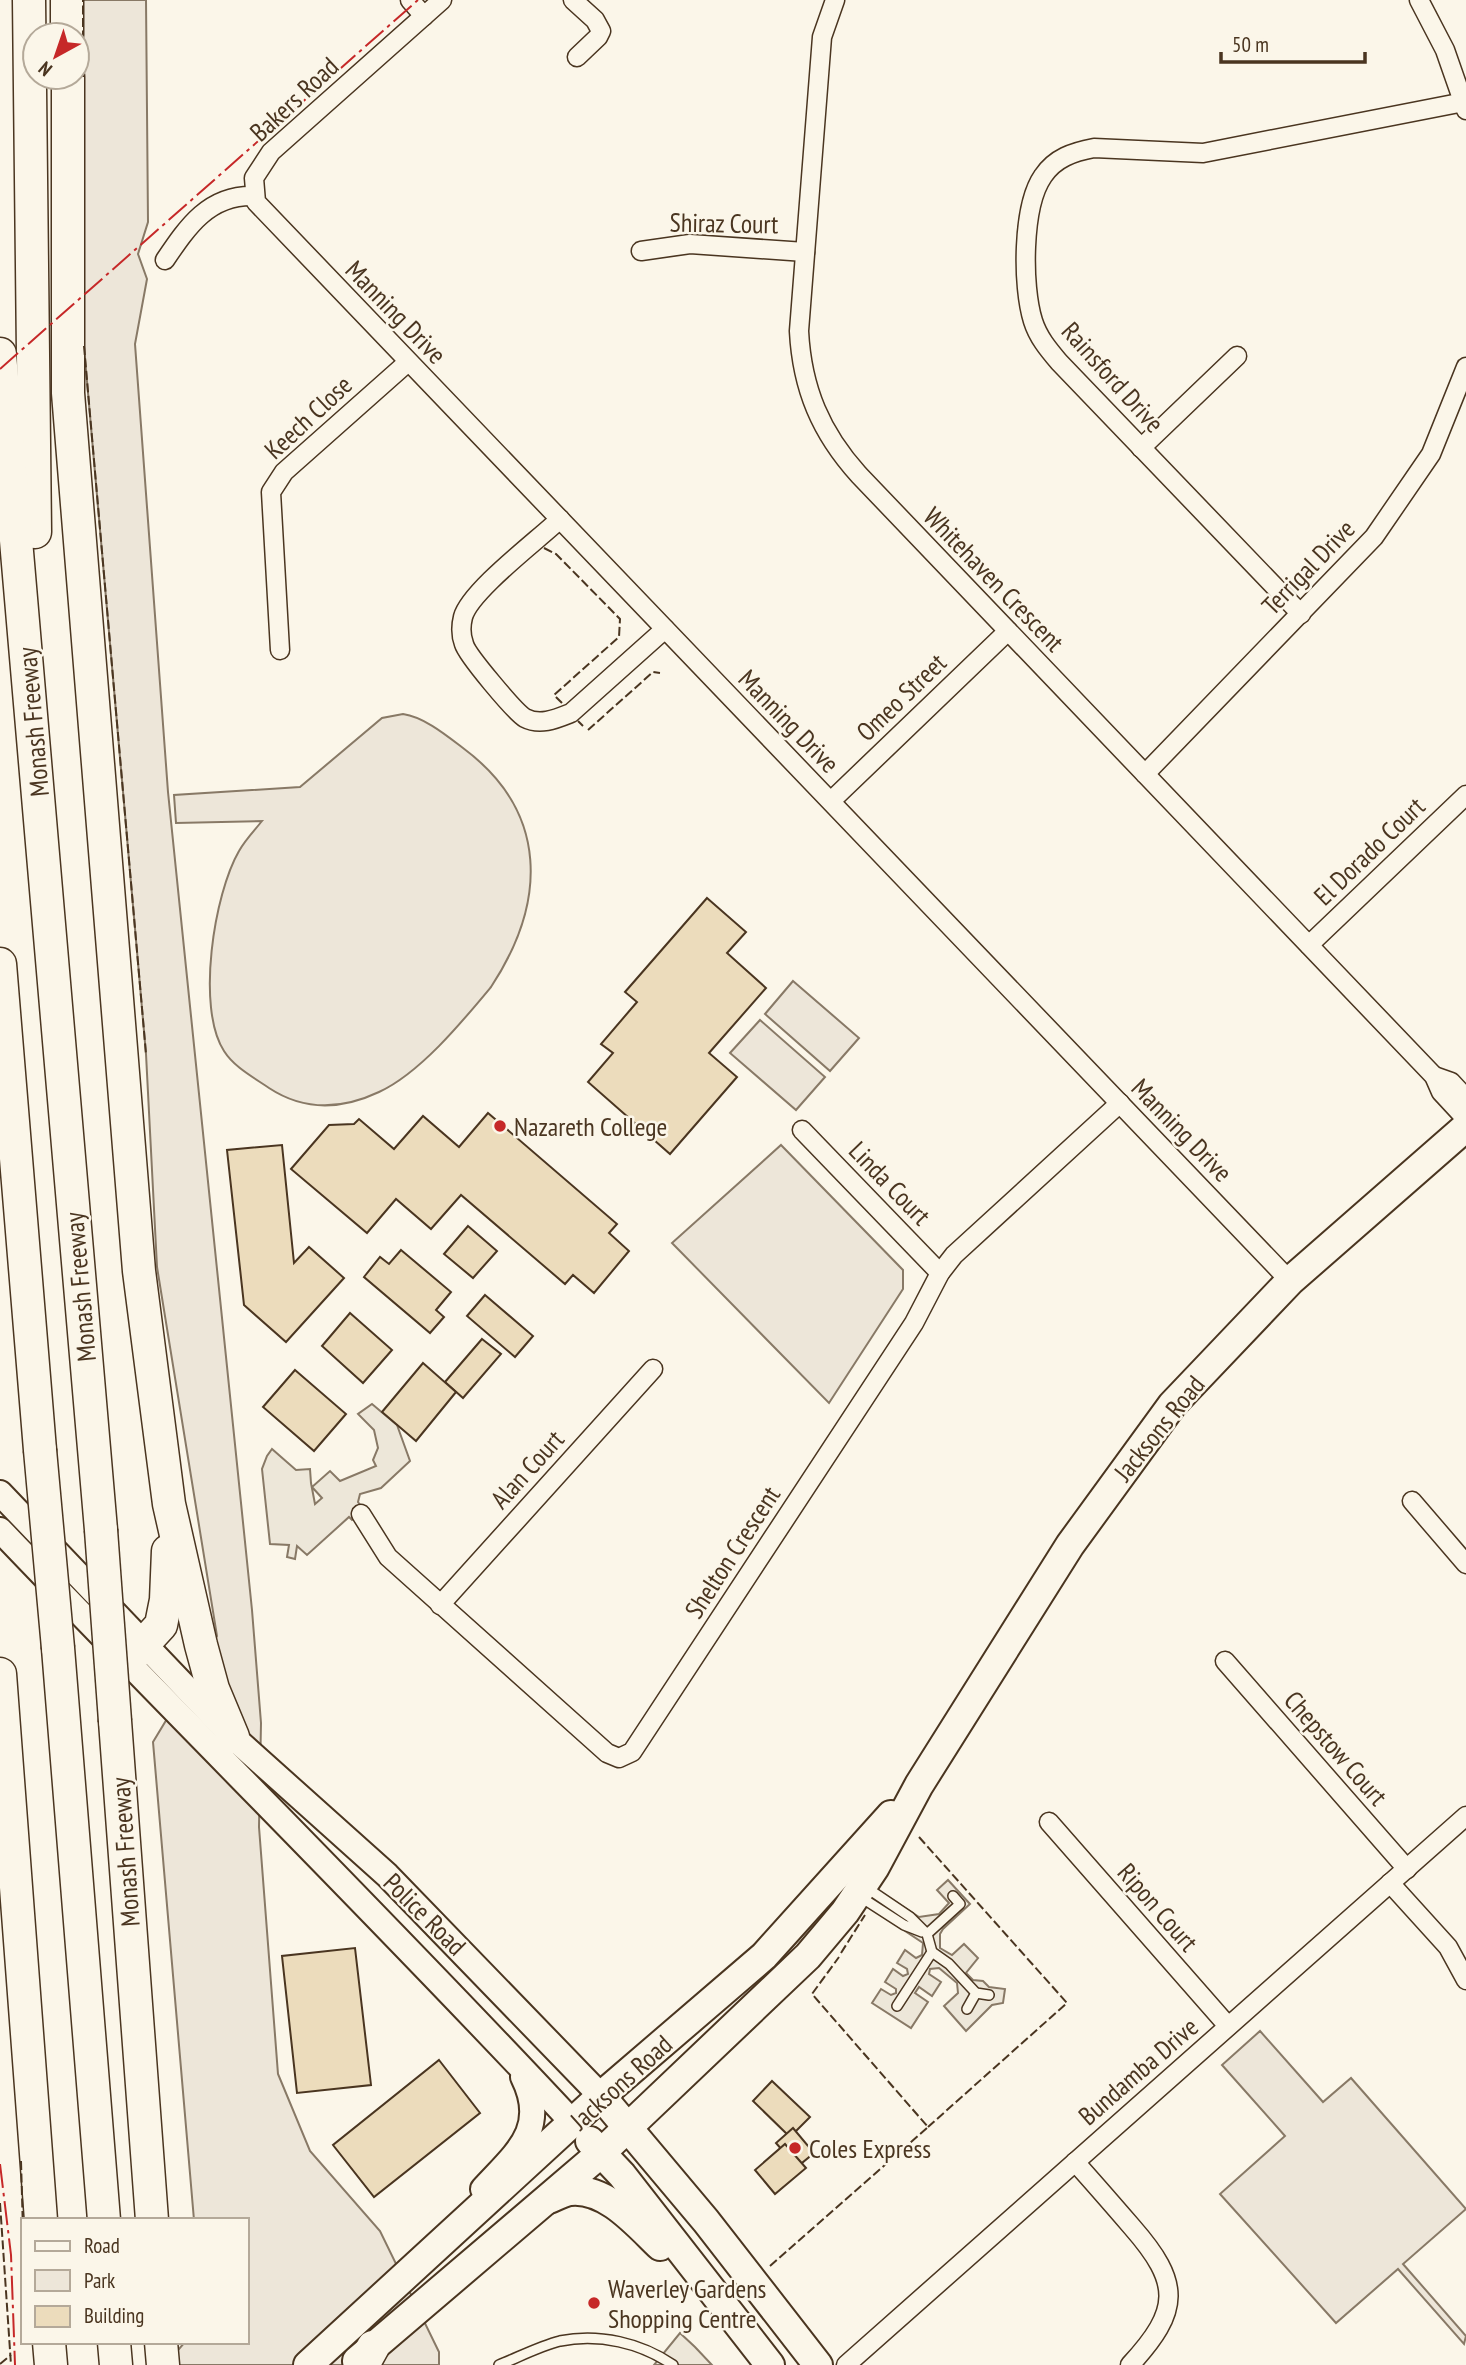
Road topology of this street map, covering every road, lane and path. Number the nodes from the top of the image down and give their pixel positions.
1 (29, 0) edge
2 (67, 0) edge
3 (410, 0) edge
4 (442, 0) edge
5 (573, 0) edge
6 (835, 0) edge
7 (1419, 0) edge
8 (424, 16) junction
9 (68, 21) edge
10 (577, 57) dead end
11 (68, 91) edge
12 (1465, 106) edge
13 (253, 196) junction
14 (641, 251) dead end
15 (805, 252) junction
16 (165, 260) dead end
17 (0, 354) edge
18 (1237, 356) dead end
19 (408, 362) junction
20 (1466, 367) edge
21 (1141, 448) junction
22 (560, 519) junction
23 (1301, 614) junction
24 (665, 629) junction
25 (1008, 631) junction
26 (280, 650) dead end
27 (1146, 774) junction
28 (39, 786) junction
29 (1466, 795) edge
30 (831, 802) junction
31 (1309, 945) junction
32 (0, 964) edge
33 (1434, 1076) junction
34 (1466, 1098) edge
35 (1120, 1103) junction
36 (1466, 1119) edge
37 (1466, 1127) edge
38 (802, 1130) dead end
39 (940, 1273) junction
40 (1290, 1281) junction
41 (653, 1369) dead end
42 (0, 1493) edge
43 (1412, 1501) dead end
44 (169, 1504) junction
45 (361, 1514) dead end
46 (0, 1530) edge
47 (1466, 1564) edge
48 (440, 1605) junction
49 (135, 1653) junction
50 (1224, 1661) dead end
51 (0, 1674) edge
52 (233, 1737) junction
53 (919, 1785) junction
54 (1466, 1816) edge
55 (1049, 1822) dead end
56 (1407, 1869) junction
57 (387, 1875) junction
58 (1390, 1884) junction
59 (860, 1890) junction
60 (953, 1896) dead end
61 (927, 1934) junction
62 (398, 1937) junction
63 (932, 1952) junction
64 (1466, 1980) edge
65 (976, 1993) junction
66 (989, 1995) dead end
67 (897, 2006) dead end
68 (967, 2009) dead end
69 (1228, 2026) junction
70 (516, 2062) junction
71 (601, 2096) junction
72 (573, 2124) junction
73 (629, 2127) junction
74 (601, 2153) junction
75 (1075, 2162) junction
76 (546, 2200) junction
77 (39, 2218) edge
78 (104, 2218) edge
79 (152, 2218) edge
80 (453, 2233) junction
81 (39, 2344) edge
82 (49, 2344) edge
83 (114, 2344) edge
84 (161, 2344) edge
85 (362, 2359) edge
86 (766, 2360) edge
87 (40, 2365) edge
88 (51, 2365) edge
89 (116, 2365) edge
90 (163, 2365) edge
91 (309, 2365) edge
92 (499, 2365) edge
93 (673, 2365) edge
94 (818, 2365) edge
95 (846, 2365) edge
96 (1130, 2365) edge

1 - 28 highway
2 - 9 highway
3 - 8 street
4 - 8 street, Bakers Road
5 - 10 street
6 - 15 street, Whitehaven Crescent
7 - 12 street
8 - 13 street, Bakers Road
11 - 44 highway
12 - 21 street, Rainsford Drive
13 - 16 street
13 - 19 street, Manning Drive
14 - 15 street, Shiraz Court
15 - 25 street, Whitehaven Crescent
17 - 28 highway, Monash Freeway
18 - 21 street
19 - 22 street, Manning Drive
19 - 26 street, Keech Close
20 - 23 street, Terrigal Drive
21 - 23 street, Rainsford Drive
22 - 24 street, Manning Drive
22 - 24 street
23 - 27 street, Terrigal Drive
24 - 30 street, Manning Drive
25 - 27 street, Whitehaven Crescent
25 - 30 street, Omeo Street
27 - 31 street, Whitehaven Crescent
28 - 79 highway, Monash Freeway, bridge
29 - 31 street, El Dorado Court
30 - 35 street, Manning Drive
31 - 33 street, Whitehaven Crescent
32 - 78 highway, Monash Freeway, bridge
33 - 34 street, Whitehaven Crescent
33 - 36 street, Whitehaven Crescent
35 - 39 street, Shelton Crescent
35 - 40 street, Manning Drive
37 - 40 main road, Jacksons Road
38 - 39 street, Linda Court
39 - 48 street, Shelton Crescent
40 - 53 main road, Jacksons Road
41 - 48 street, Alan Court
42 - 49 main road, Police Road
43 - 47 street
44 - 49 highway
44 - 52 highway
45 - 48 street, Shelton Crescent
46 - 49 main road, Police Road
49 - 52 main road, Police Road
49 - 62 main road, Police Road
50 - 56 street, Chepstow Court
51 - 77 highway
52 - 57 main road, Police Road
53 - 59 main road, Jacksons Road
53 - 71 main road, Jacksons Road
54 - 56 street, Bundamba Drive
55 - 69 street, Ripon Court
56 - 58 street, Bundamba Drive
57 - 62 main road
57 - 71 main road, Police Road
58 - 64 street
58 - 69 street, Bundamba Drive
59 - 61 lane
59 - 73 main road, Jacksons Road
60 - 61 lane
61 - 63 lane
62 - 70 main road, Police Road
63 - 65 lane
63 - 67 lane
65 - 66 lane
65 - 68 lane
69 - 75 street, Bundamba Drive
70 - 72 main road, Police Road
70 - 80 main road
71 - 72 main road, Jacksons Road
71 - 73 main road, Police Road
72 - 74 main road, Police Road
72 - 80 main road, Jacksons Road
73 - 74 main road, Jacksons Road
73 - 94 main road, Police Road
74 - 76 main road, Jacksons Road
74 - 86 main road, Police Road
75 - 95 street, Bundamba Drive
75 - 96 street
76 - 85 main road, Jacksons Road
76 - 86 main road
80 - 91 main road, Jacksons Road
81 - 87 highway
82 - 88 highway
83 - 89 highway
84 - 90 highway
92 - 93 lane

